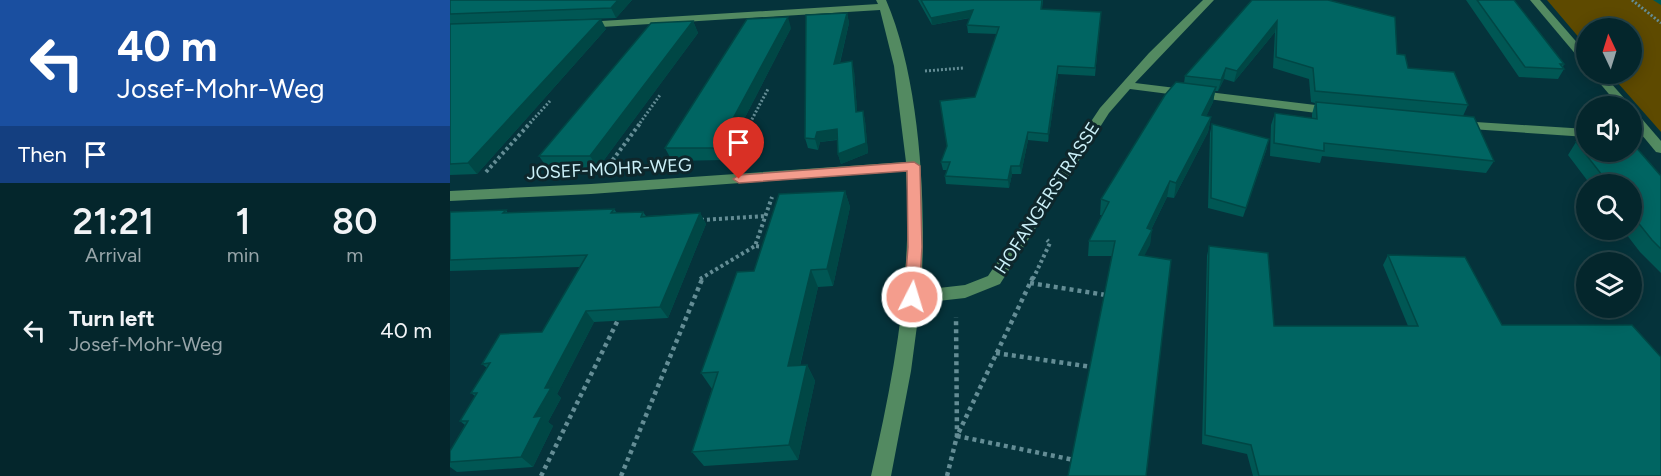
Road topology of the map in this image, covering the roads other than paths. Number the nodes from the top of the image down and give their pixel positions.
1 (1209, 0) edge
2 (1535, 0) edge
3 (883, 4) edge
4 (575, 26) edge
5 (1576, 48) edge
6 (1606, 84) edge
7 (1126, 85) junction
8 (1616, 96) edge
9 (1346, 113) edge
10 (1450, 124) edge
11 (1642, 127) edge
12 (1576, 132) edge
13 (1642, 137) edge
14 (1651, 137) junction
15 (1661, 149) edge
16 (914, 166) junction
17 (450, 196) edge
18 (912, 297) junction
19 (881, 476) edge

1 - 7 street, HOFANGERSTRASSE
2 - 5 street
3 - 4 street
3 - 16 street
6 - 8 street
7 - 9 street
7 - 18 street, HOFANGERSTRASSE
10 - 12 street
11 - 14 street
13 - 14 street
14 - 15 street
16 - 17 street, JOSEF-MOHR-WEG
16 - 18 street
18 - 19 street

